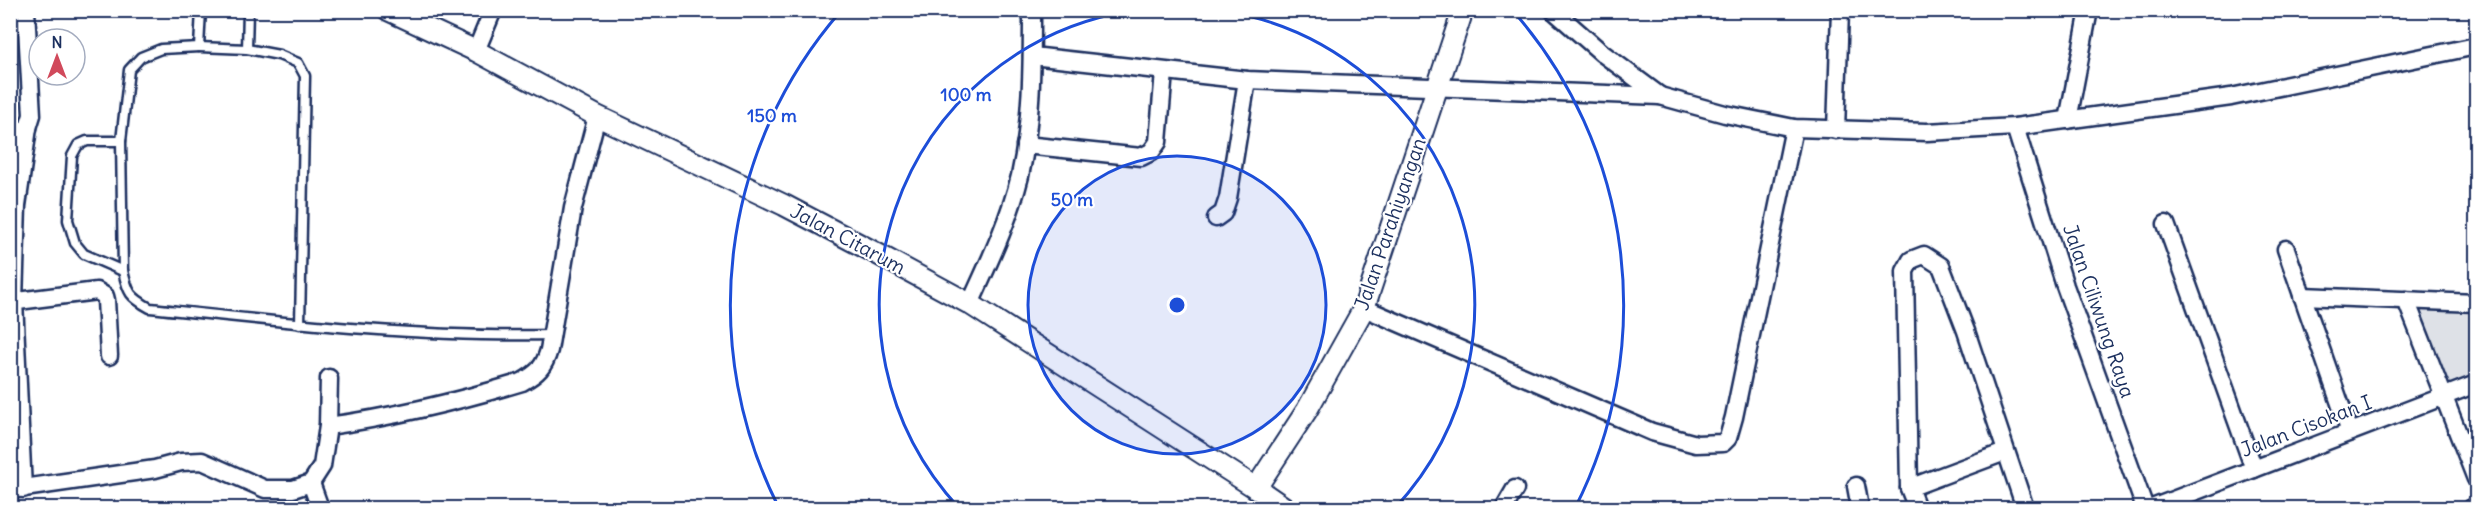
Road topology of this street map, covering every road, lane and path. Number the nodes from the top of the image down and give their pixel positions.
1 (26, 10) edge
2 (201, 10) edge
3 (248, 10) edge
4 (388, 10) edge
5 (493, 10) edge
6 (1032, 10) edge
7 (1463, 10) edge
8 (1553, 10) edge
9 (1840, 10) edge
10 (2089, 10) edge
11 (2476, 45) edge
12 (199, 47) junction
13 (247, 49) junction
14 (476, 51) junction
15 (1032, 56) junction
16 (1164, 72) junction
17 (1247, 80) junction
18 (1436, 89) junction
19 (1660, 96) junction
20 (597, 116) junction
21 (2068, 120) junction
22 (2015, 127) junction
23 (28, 128) junction
24 (1794, 128) junction
25 (1836, 130) junction
26 (10, 134) edge
27 (121, 141) junction
28 (1025, 145) junction
29 (1216, 218) dead end
30 (2166, 224) dead end
31 (2286, 249) dead end
32 (123, 271) junction
33 (2302, 296) junction
34 (2406, 300) junction
35 (12, 301) edge
36 (2476, 303) edge
37 (970, 304) junction
38 (1364, 308) junction
39 (300, 324) junction
40 (553, 335) junction
41 (109, 356) dead end
42 (329, 378) dead end
43 (2476, 384) edge
44 (2444, 396) junction
45 (328, 426) junction
46 (2350, 432) junction
47 (2005, 452) junction
48 (2254, 469) junction
49 (2476, 479) edge
50 (311, 483) junction
51 (1856, 486) dead end
52 (1256, 488) junction
53 (1910, 488) junction
54 (17, 489) edge
55 (1515, 489) dead end
56 (2476, 507) edge
57 (320, 508) edge
58 (1285, 508) edge
59 (1504, 508) edge
60 (1860, 508) edge
61 (1917, 508) edge
62 (2025, 508) edge
63 (2145, 508) edge
64 (2152, 508) edge
65 (2472, 508) edge

1 - 23 street
2 - 12 lane
3 - 13 lane
4 - 14 street, Jalan Citarum
5 - 14 street
6 - 15 street
7 - 18 street, Jalan Parahiyangan
8 - 19 street
9 - 25 street
10 - 21 street
11 - 21 street
12 - 13 lane
12 - 27 lane
13 - 39 lane
14 - 20 street, Jalan Citarum
15 - 16 street
15 - 28 street
16 - 17 street
16 - 28 street
17 - 18 street
17 - 29 street
18 - 19 street
18 - 38 street, Jalan Parahiyangan
19 - 24 street
20 - 37 street, Jalan Citarum
20 - 40 street
21 - 22 street
22 - 25 street
22 - 63 street, Jalan Ciliwung Raya
23 - 26 street
23 - 35 street
24 - 25 street
24 - 38 street
27 - 32 lane
27 - 32 lane
28 - 37 street
30 - 48 street
31 - 33 street
32 - 39 lane
33 - 34 street
33 - 46 street
34 - 36 street
34 - 44 street
35 - 41 street
35 - 54 street
37 - 52 street, Jalan Citarum
38 - 52 street, Jalan Parahiyangan
39 - 40 lane
40 - 45 street
42 - 45 street
43 - 44 street, Jalan Cisokan I
44 - 46 street, Jalan Cisokan I
44 - 49 street
45 - 50 street
46 - 48 street, Jalan Cisokan I
47 - 53 street
47 - 53 street
47 - 62 street
48 - 64 street, Jalan Cisokan I
50 - 54 street
50 - 57 street
51 - 60 street
52 - 58 street, Jalan Citarum
53 - 61 street
55 - 59 street
56 - 65 street

